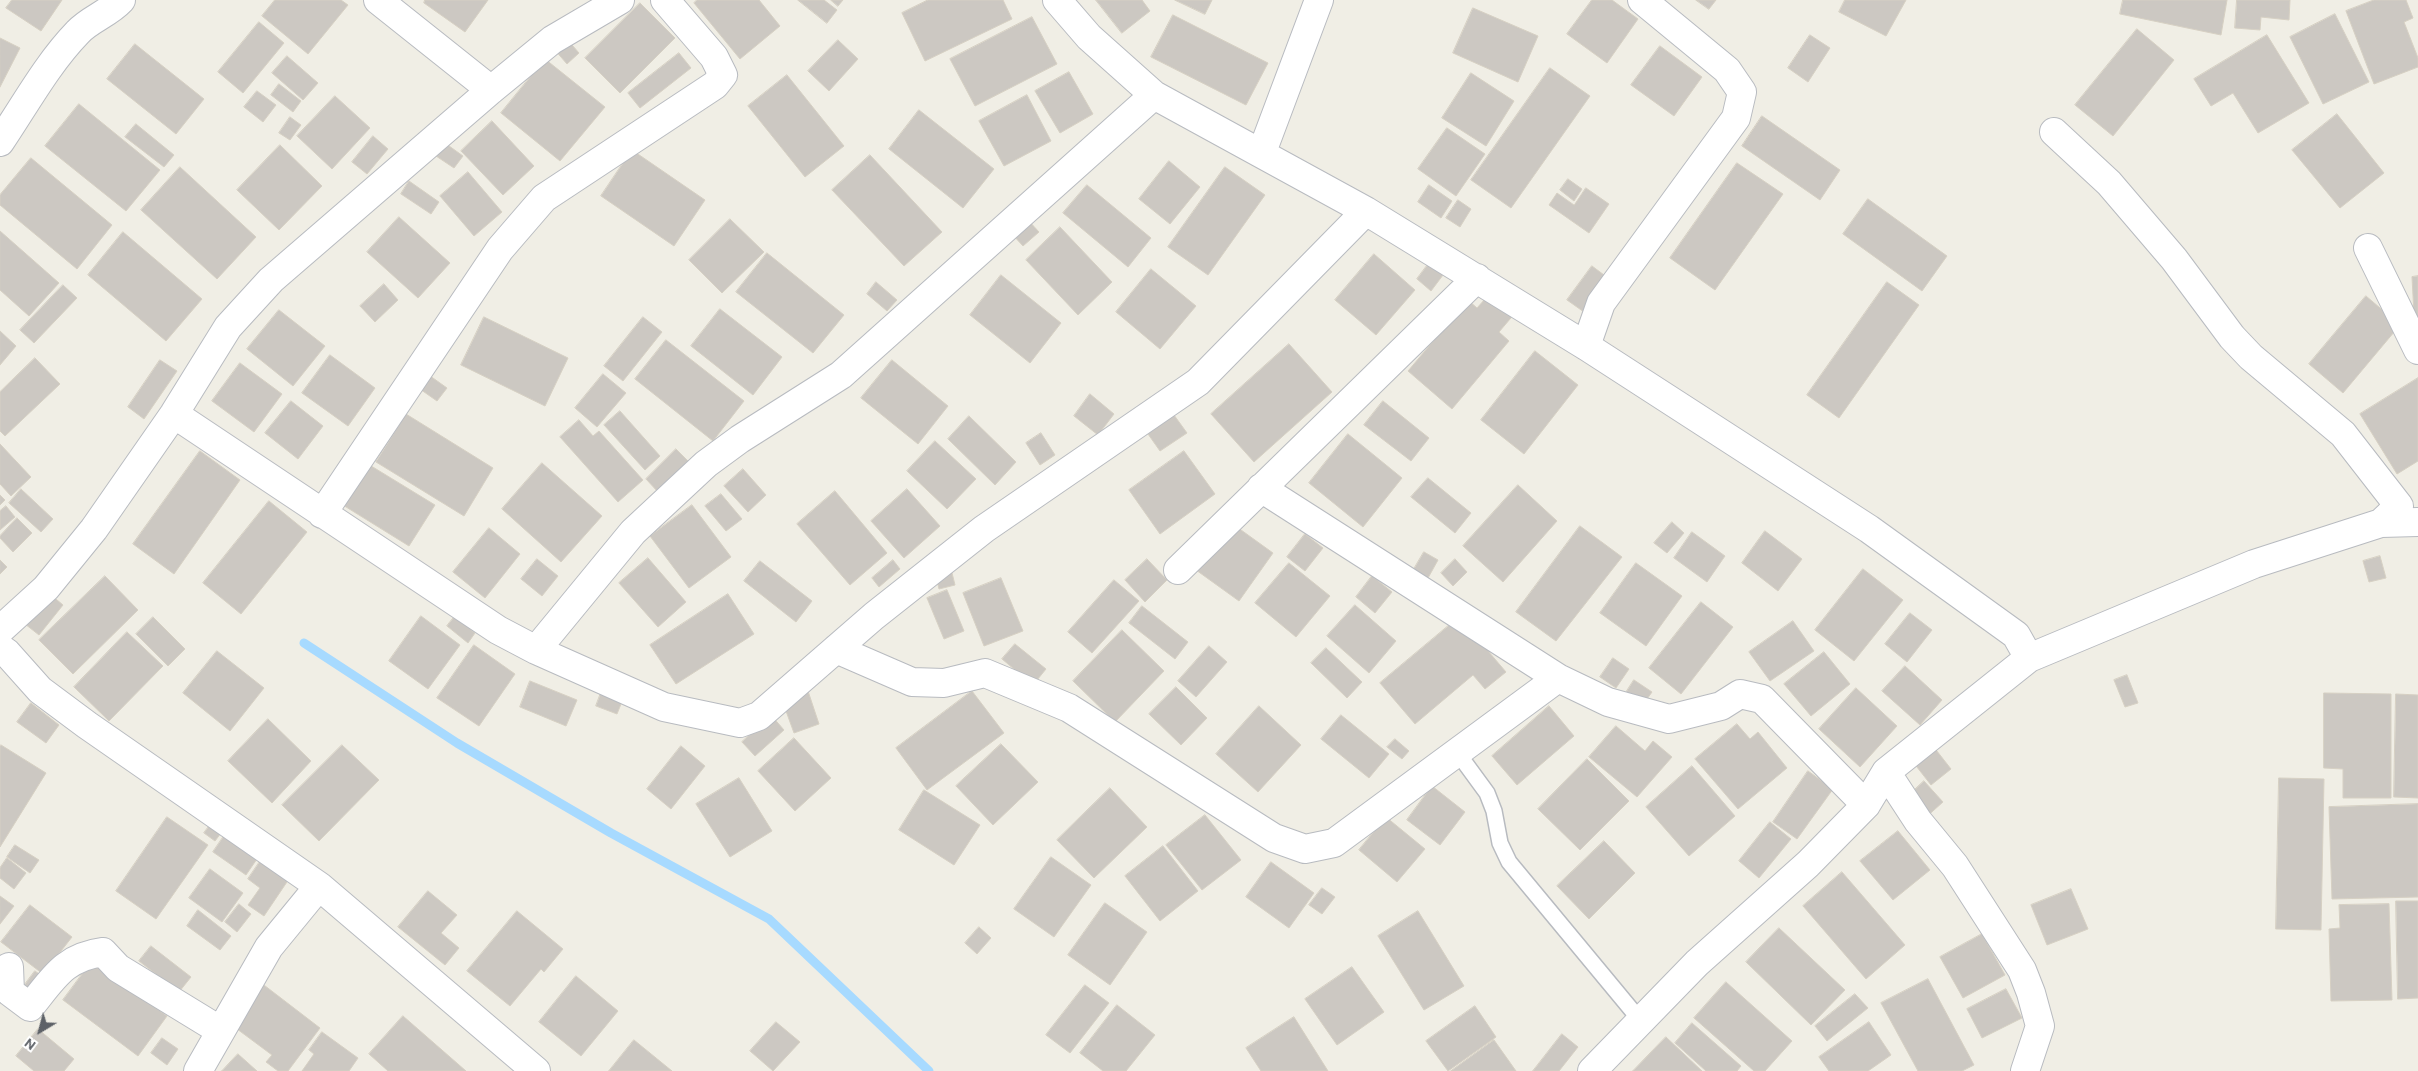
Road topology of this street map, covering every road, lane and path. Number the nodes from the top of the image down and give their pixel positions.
1 (84, 0) edge
2 (378, 0) edge
3 (620, 0) edge
4 (665, 0) edge
5 (1057, 0) edge
6 (1319, 0) edge
7 (1642, 0) edge
8 (116, 5) edge
9 (491, 90) junction
10 (1154, 95) junction
11 (2054, 132) dead end
12 (0, 142) edge
13 (1262, 152) junction
14 (1366, 211) junction
15 (2368, 248) dead end
16 (1477, 278) junction
17 (1586, 346) junction
18 (2418, 350) edge
19 (174, 414) junction
20 (1261, 488) junction
21 (322, 514) junction
22 (2418, 522) edge
23 (2382, 523) junction
24 (1178, 570) dead end
25 (0, 630) edge
26 (0, 648) edge
27 (836, 649) junction
28 (536, 650) junction
29 (2029, 658) junction
30 (1558, 678) junction
31 (1457, 752) junction
32 (1886, 772) junction
33 (1866, 805) junction
34 (319, 886) junction
35 (0, 972) edge
36 (1640, 1020) junction
37 (221, 1031) junction
38 (198, 1071) edge
39 (536, 1071) edge
40 (1592, 1071) edge
41 (2025, 1071) edge

1 - 8 street
2 - 9 street
3 - 9 street
4 - 21 street
5 - 10 street
6 - 13 street
7 - 17 street
8 - 12 street
9 - 19 street
10 - 13 street
10 - 28 street
11 - 23 street
13 - 14 street
14 - 16 street
14 - 27 street
15 - 18 street
16 - 17 street
16 - 20 street
17 - 29 street
19 - 21 street
19 - 25 street
20 - 24 street
20 - 30 street
21 - 28 street
22 - 23 street
23 - 29 street
26 - 34 street
27 - 28 street
27 - 31 street
29 - 32 street
30 - 31 street
30 - 33 street
31 - 36 lane
32 - 33 street
32 - 41 street
33 - 36 street
34 - 37 street
34 - 39 street
35 - 37 street
36 - 40 street
37 - 38 street

